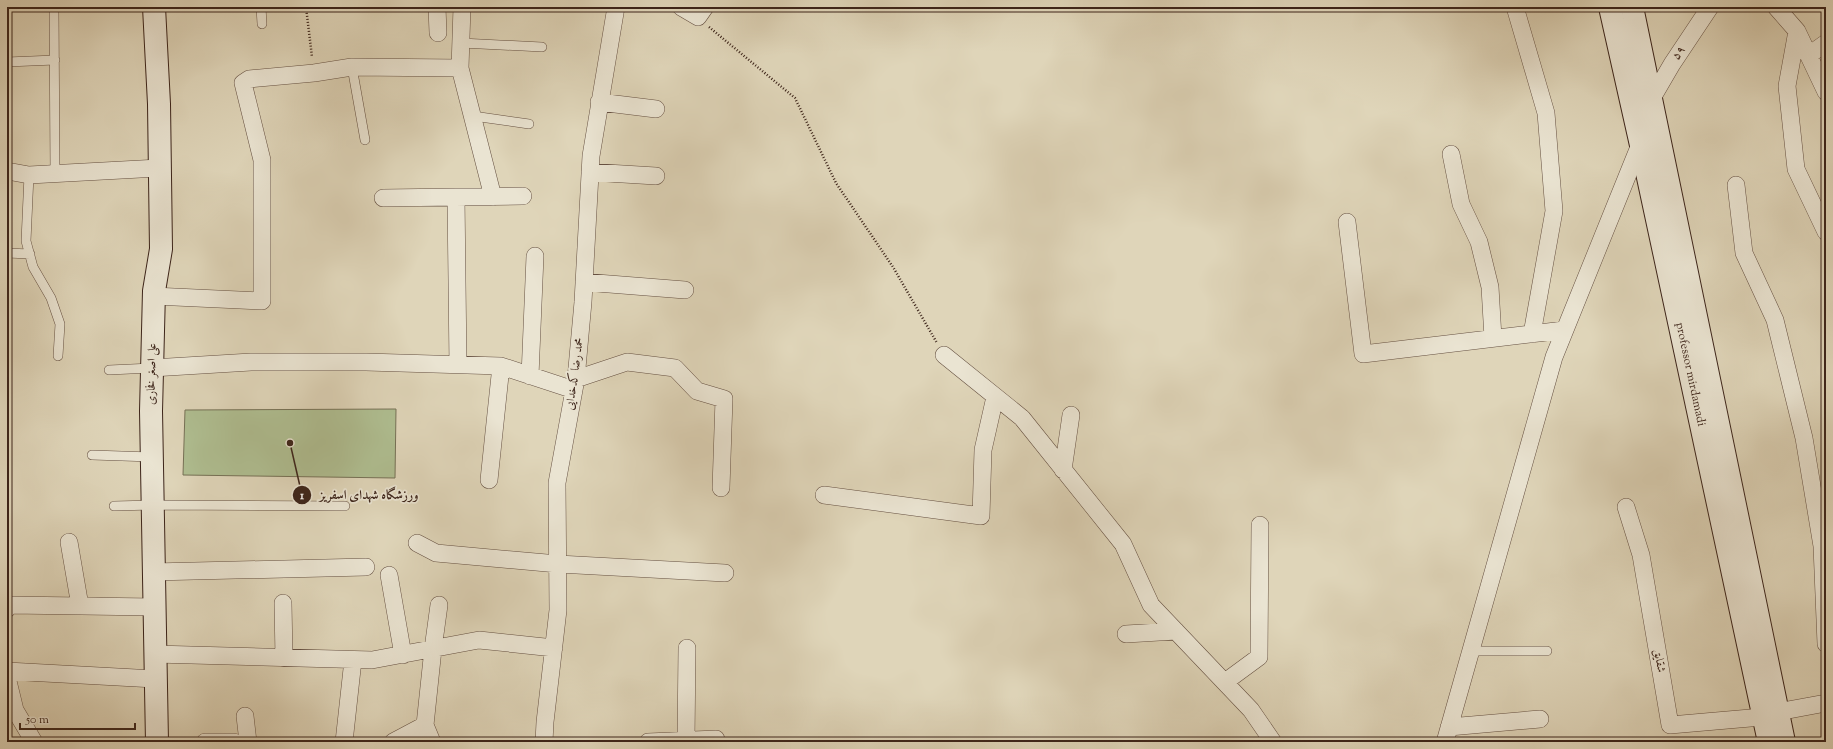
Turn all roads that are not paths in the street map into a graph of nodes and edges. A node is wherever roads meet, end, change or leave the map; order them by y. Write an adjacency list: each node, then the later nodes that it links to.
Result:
1 (54, 7): 21 (lane)
2 (154, 7): 34 (main road, علی اصغر فخاری)
3 (261, 7): 14 (lane)
4 (437, 7): 16 (street)
5 (462, 7): 17 (street)
6 (616, 7): 27 (street, محمد رضا کدخدایی)
7 (681, 7): 13 (street)
8 (1515, 7): 54 (street)
9 (1610, 7): 32 (main road, professor mirdamadi)
10 (1632, 7): 26 (main road, professor mirdamadi)
11 (1710, 7): 26 (street, ۵۹)
12 (1776, 7): 15 (street)
13 (701, 12)
14 (262, 24)
15 (1797, 30): 20 (street); 46 (street)
16 (438, 34)
17 (461, 43): 19 (lane); 24 (street)
18 (1826, 43): 20 (street)
19 (542, 46)
20 (1809, 55): 25 (street)
21 (54, 60): 22 (lane); 37 (lane)
22 (7, 62)
23 (352, 67): 24 (street); 31 (lane); 52 (street)
24 (460, 68): 29 (street)
25 (1826, 92)
26 (1651, 100): 106 (main road, professor mirdamadi)
27 (600, 102): 28 (street); 36 (street, محمد رضا کدخدایی)
28 (656, 109)
29 (472, 116): 30 (lane); 42 (street)
30 (529, 124)
31 (366, 140)
32 (1640, 142): 53 (street); 106 (main road, professor mirdamadi)
33 (1451, 154): 55 (street)
34 (159, 168): 37 (street); 52 (main road, علی اصغر فخاری)
35 (7, 171): 38 (street)
36 (590, 172): 39 (street); 50 (street, محمد رضا کدخدایی)
37 (55, 174): 38 (street)
38 (30, 175): 48 (lane)
39 (656, 176)
40 (1736, 185): 91 (street)
41 (524, 196): 42 (street)
42 (493, 197): 44 (street)
43 (383, 198): 44 (street)
44 (456, 198): 58 (street)
45 (1347, 222): 55 (street)
46 (1826, 232)
47 (7, 253): 48 (lane)
48 (30, 254): 57 (lane)
49 (535, 256): 62 (street)
50 (584, 282): 51 (street); 63 (street, محمد رضا کدخدایی)
51 (685, 290)
52 (154, 296): 60 (main road, علی اصغر فخاری)
53 (1564, 330): 54 (street); 95 (street)
54 (1532, 334): 55 (street)
55 (1493, 338)
56 (944, 355): 64 (street)
57 (58, 356)
58 (458, 365): 59 (street); 60 (street)
59 (501, 366): 62 (street); 69 (street)
60 (152, 368): 61 (lane); 67 (main road, علی اصغر فخاری)
61 (109, 370)
62 (530, 376): 63 (street)
63 (575, 385): 70 (street); 79 (street, محمد رضا کدخدایی)
64 (995, 397): 68 (street); 71 (street)
65 (1070, 415): 68 (street)
66 (92, 455): 67 (lane)
67 (152, 457): 72 (main road, علی اصغر فخاری)
68 (1063, 470): 89 (street)
69 (489, 480)
70 (721, 488)
71 (824, 495)
72 (153, 505): 73 (lane); 74 (lane); 81 (main road, علی اصغر فخاری)
73 (114, 506)
74 (345, 506)
75 (1626, 507): 106 (street, شقایق)
76 (1260, 525): 104 (street)
77 (69, 542): 87 (street)
78 (417, 543): 79 (street)
79 (558, 564): 82 (street); 92 (street, محمد رضا کدخدایی)
80 (366, 567): 81 (street)
81 (153, 572): 88 (main road, علی اصغر فخاری)
82 (725, 573)
83 (389, 575): 98 (street)
84 (8, 602): 87 (street)
85 (284, 603): 99 (street)
86 (439, 605): 94 (street)
87 (80, 606): 88 (street)
88 (154, 606): 97 (main road, علی اصغر فخاری)
89 (1176, 631): 90 (street); 104 (street)
90 (1126, 634)
91 (1826, 644)
92 (554, 648): 94 (street); 122 (street, محمد رضا کدخدایی)
93 (687, 648): 113 (street)
94 (433, 649): 98 (street); 109 (street)
95 (1470, 651): 96 (lane); 111 (street)
96 (1547, 651)
97 (154, 654): 99 (street); 103 (main road, علی اصغر فخاری)
98 (403, 655): 100 (street)
99 (284, 658): 100 (street)
100 (353, 660): 119 (street)
101 (7, 670): 103 (street)
102 (7, 677): 114 (street)
103 (155, 679): 115 (main road, علی اصغر فخاری)
104 (1225, 682): 110 (street)
105 (1826, 704): 106 (street)
106 (1770, 715): 126 (main road, professor mirdamadi); 127 (main road, professor mirdamadi)
107 (245, 716): 118 (street)
108 (1540, 719): 111 (street)
109 (426, 725): 120 (street); 121 (street)
110 (1261, 734): 125 (street)
111 (1447, 735)
112 (716, 739): 113 (street)
113 (686, 740): 124 (street)
114 (34, 742)
115 (157, 742)
116 (205, 742): 117 (street)
117 (234, 742)
118 (248, 742)
119 (344, 742)
120 (393, 742)
121 (432, 742)
122 (544, 742)
123 (648, 742): 124 (street)
124 (659, 742)
125 (1273, 742)
126 (1769, 742)
127 (1784, 742)

